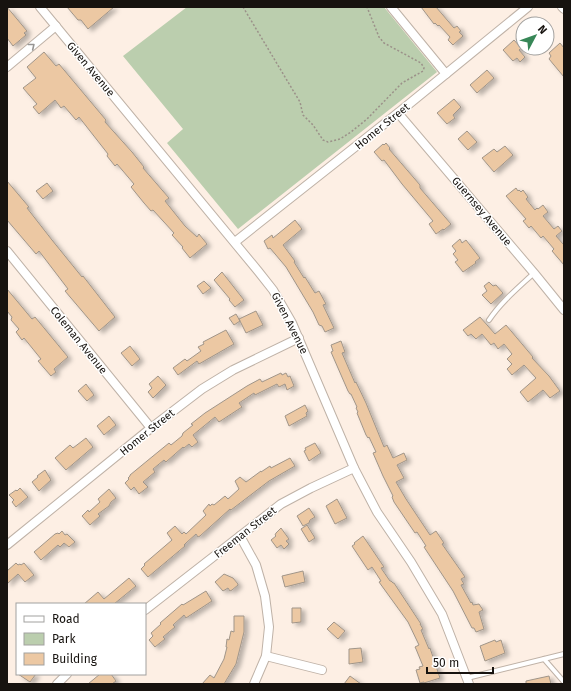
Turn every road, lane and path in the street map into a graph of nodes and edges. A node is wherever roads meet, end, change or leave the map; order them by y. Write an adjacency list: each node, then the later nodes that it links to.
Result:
1 (40, 7): 8 (street, Given Avenue)
2 (243, 7): 3 (path)
3 (367, 7)
4 (391, 7): 10 (street)
5 (528, 7): 10 (street, Homer Street)
6 (562, 7): 7 (street)
7 (564, 9)
8 (56, 26): 9 (street, one-way to 8); 12 (street, Given Avenue)
9 (7, 67)
10 (446, 74): 11 (street, Homer Street)
11 (398, 113): 12 (street, Homer Street); 14 (street, Guernsey Avenue)
12 (235, 242): 17 (street, Given Avenue)
13 (7, 251): 18 (street, Coleman Avenue)
14 (534, 273): 15 (street, Guernsey Avenue); 16 (lane)
15 (564, 310)
16 (489, 320)
17 (300, 338): 18 (street, Homer Street); 19 (street, Given Avenue)
18 (151, 428): 21 (street, Homer Street)
19 (354, 468): 20 (street, Freeman Street); 28 (street, Given Avenue)
20 (240, 536): 22 (street, Freeman Street); 24 (street)
21 (8, 542)
22 (146, 609)
23 (564, 654): 25 (lane)
24 (266, 656): 26 (street); 31 (street)
25 (544, 659): 28 (lane); 29 (lane)
26 (322, 670)
27 (66, 675): 30 (street)
28 (468, 681)
29 (564, 682)
30 (57, 684)
31 (254, 684)

